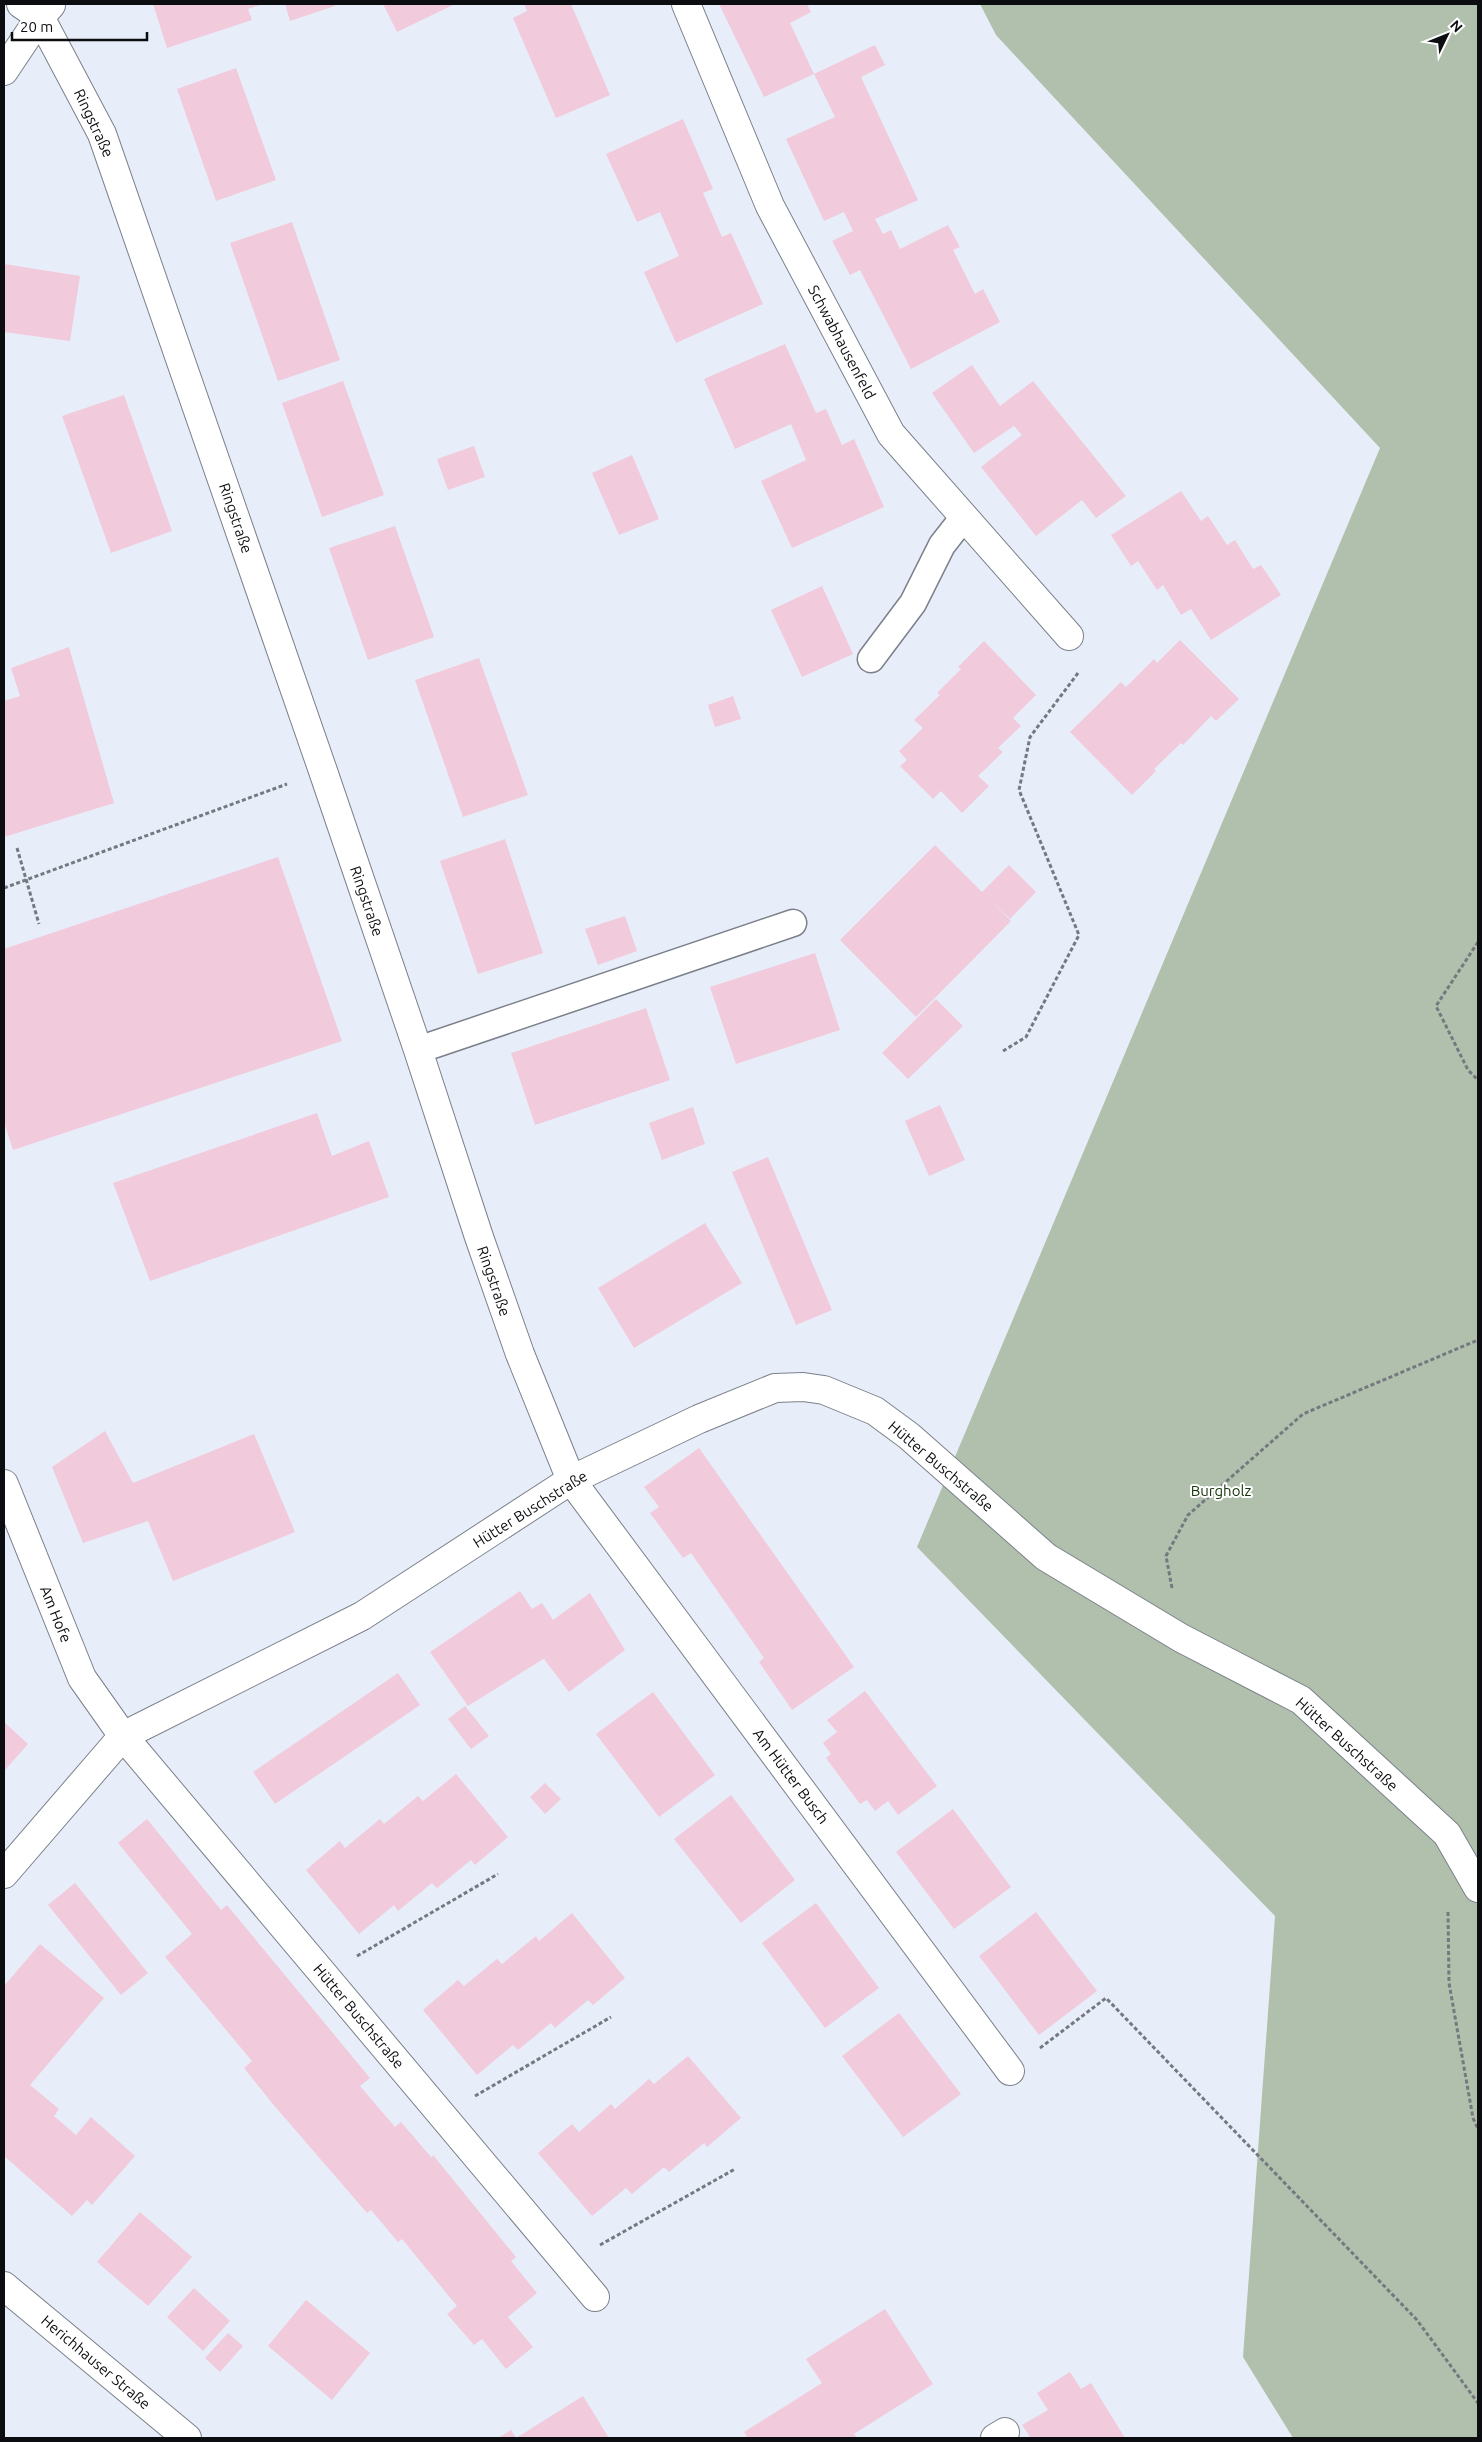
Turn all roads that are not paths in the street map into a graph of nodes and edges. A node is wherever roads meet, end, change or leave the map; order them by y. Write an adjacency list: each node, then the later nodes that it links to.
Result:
1 (686, 4): 4 (street, Schwabhausenfeld)
2 (38, 8): 3 (street); 8 (street, Ringstraße)
3 (4, 71)
4 (964, 517): 5 (street, Schwabhausenfeld); 6 (lane)
5 (1069, 636)
6 (871, 659)
7 (793, 923): 8 (lane)
8 (418, 1050): 9 (street, Ringstraße)
9 (571, 1480): 11 (street, Hütter Buschstraße); 13 (street, Hütter Buschstraße); 14 (street, Am Hütter Busch)
10 (4, 1484): 11 (street, Am Hofe)
11 (123, 1736): 12 (street, Hütter Buschstraße); 16 (street, Hütter Buschstraße)
12 (4, 1874)
13 (1478, 1888)
14 (1010, 2071)
15 (4, 2286): 17 (street, Herichhauser Straße)
16 (595, 2297)
17 (188, 2438)

